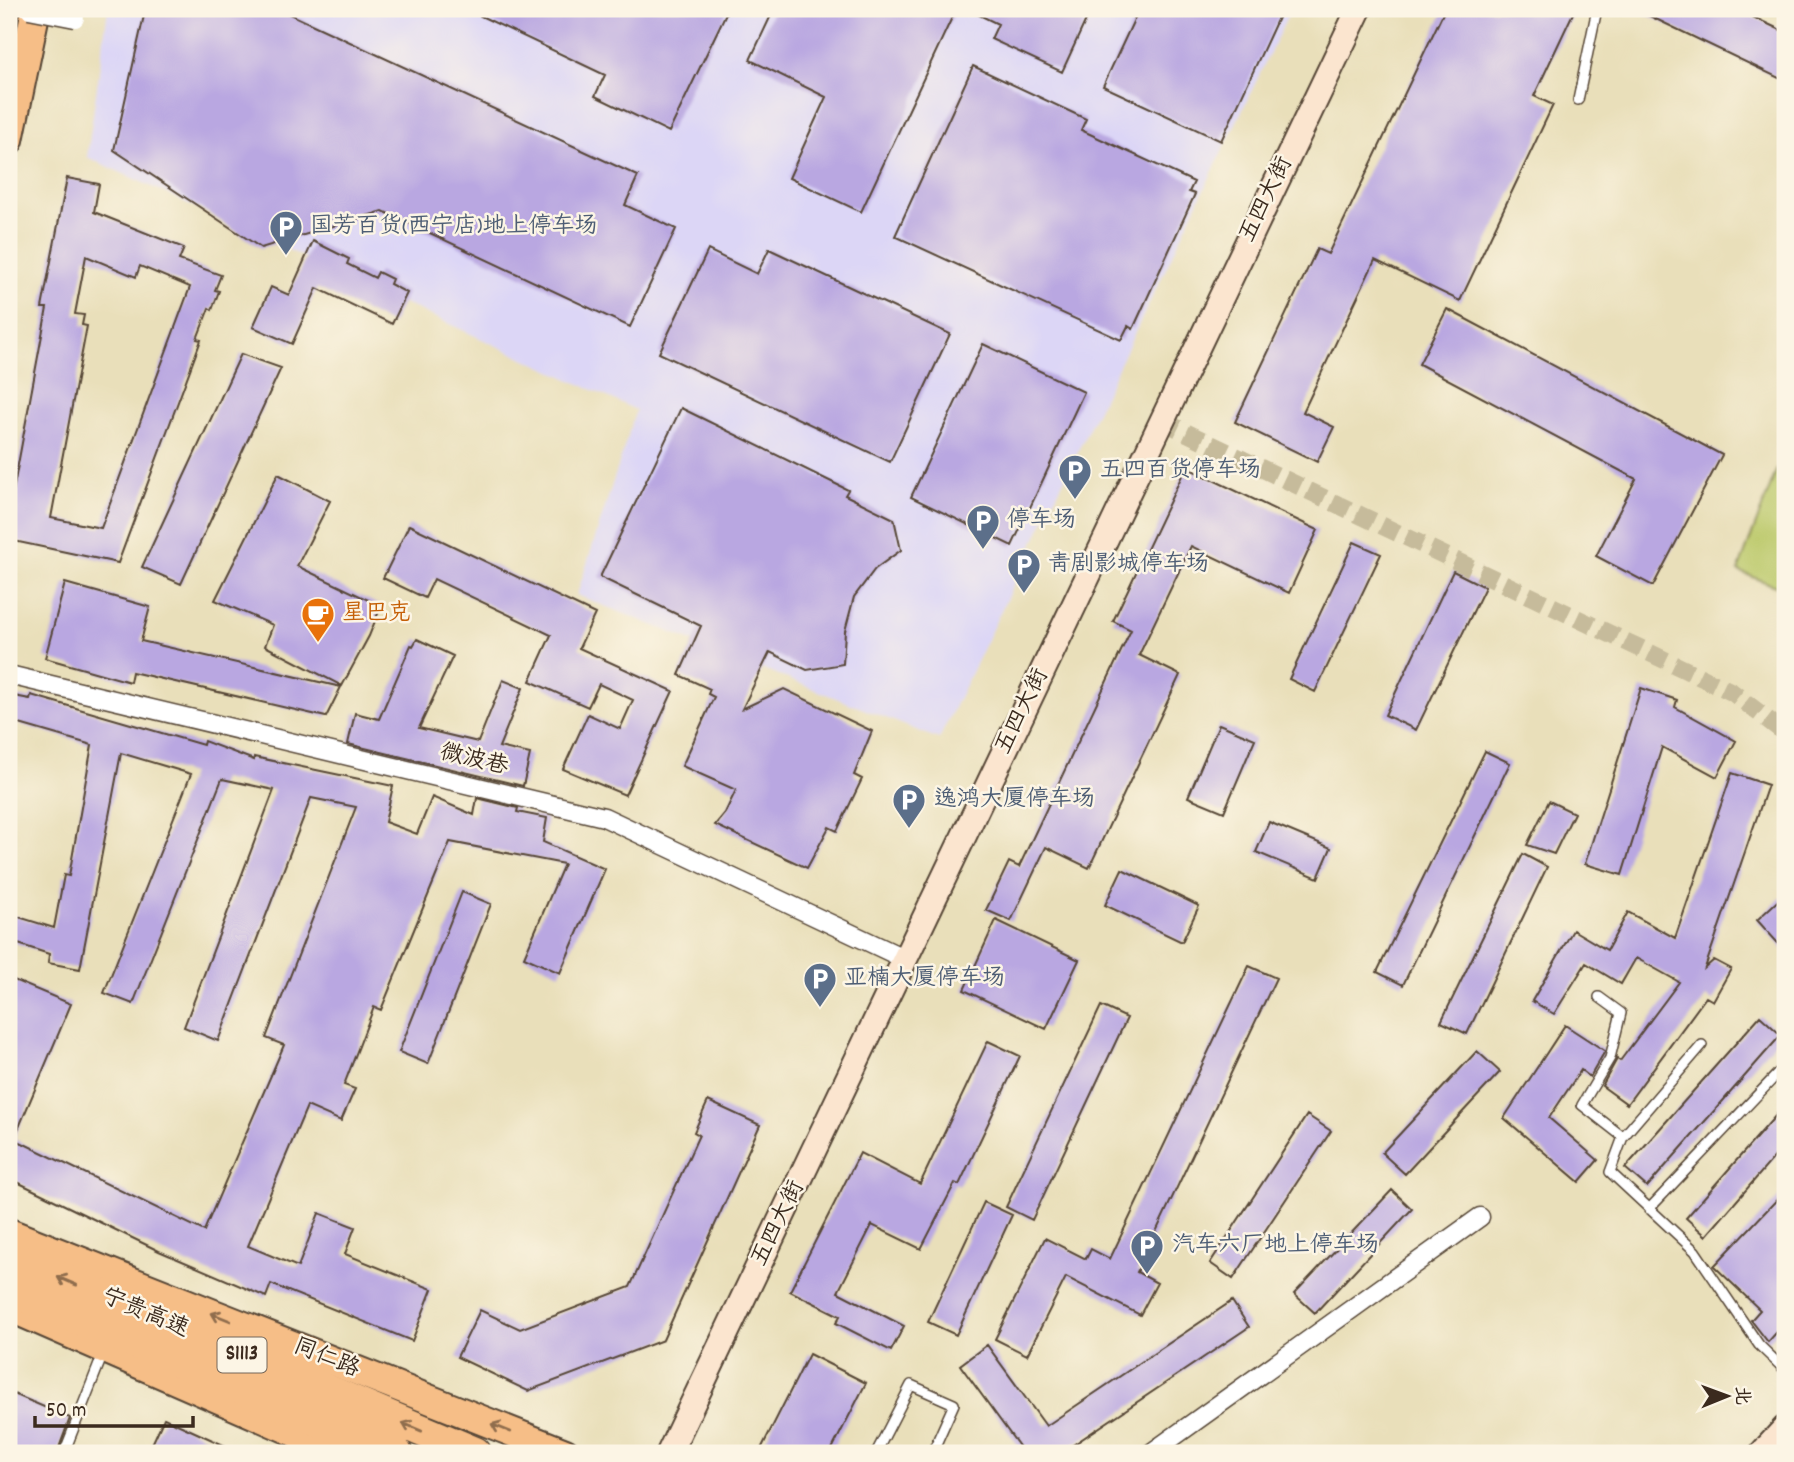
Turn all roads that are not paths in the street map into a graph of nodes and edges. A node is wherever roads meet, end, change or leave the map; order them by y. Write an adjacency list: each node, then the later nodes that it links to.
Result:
1 (29, 9): 5 (street, bridge)
2 (36, 9): 7 (main road)
3 (1359, 9): 9 (main road, 五四大街)
4 (1597, 9): 6 (lane)
5 (75, 18)
6 (1578, 100)
7 (9, 140)
8 (9, 675): 9 (street, 微波巷)
9 (905, 959): 28 (main road, 五四大街)
10 (1599, 997): 13 (lane)
11 (1702, 1045): 13 (lane)
12 (1785, 1066): 14 (lane)
13 (1623, 1137): 14 (lane)
14 (1649, 1209): 21 (lane)
15 (1480, 1217): 31 (street)
16 (9, 1233): 27 (main road, 同仁路, one-way to 16)
17 (9, 1256): 26 (highway, 宁贵高速 / S1113, one-way to 17)
18 (9, 1289): 25 (highway, 宁贵高速 / S1113)
19 (9, 1307): 20 (main road)
20 (105, 1349): 23 (lane); 24 (main road)
21 (1785, 1370)
22 (1785, 1428): 32 (main road)
23 (64, 1453)
24 (343, 1453)
25 (396, 1453)
26 (475, 1453)
27 (565, 1453)
28 (669, 1453)
29 (876, 1453): 30 (lane)
30 (932, 1453)
31 (1151, 1453)
32 (1762, 1453)

